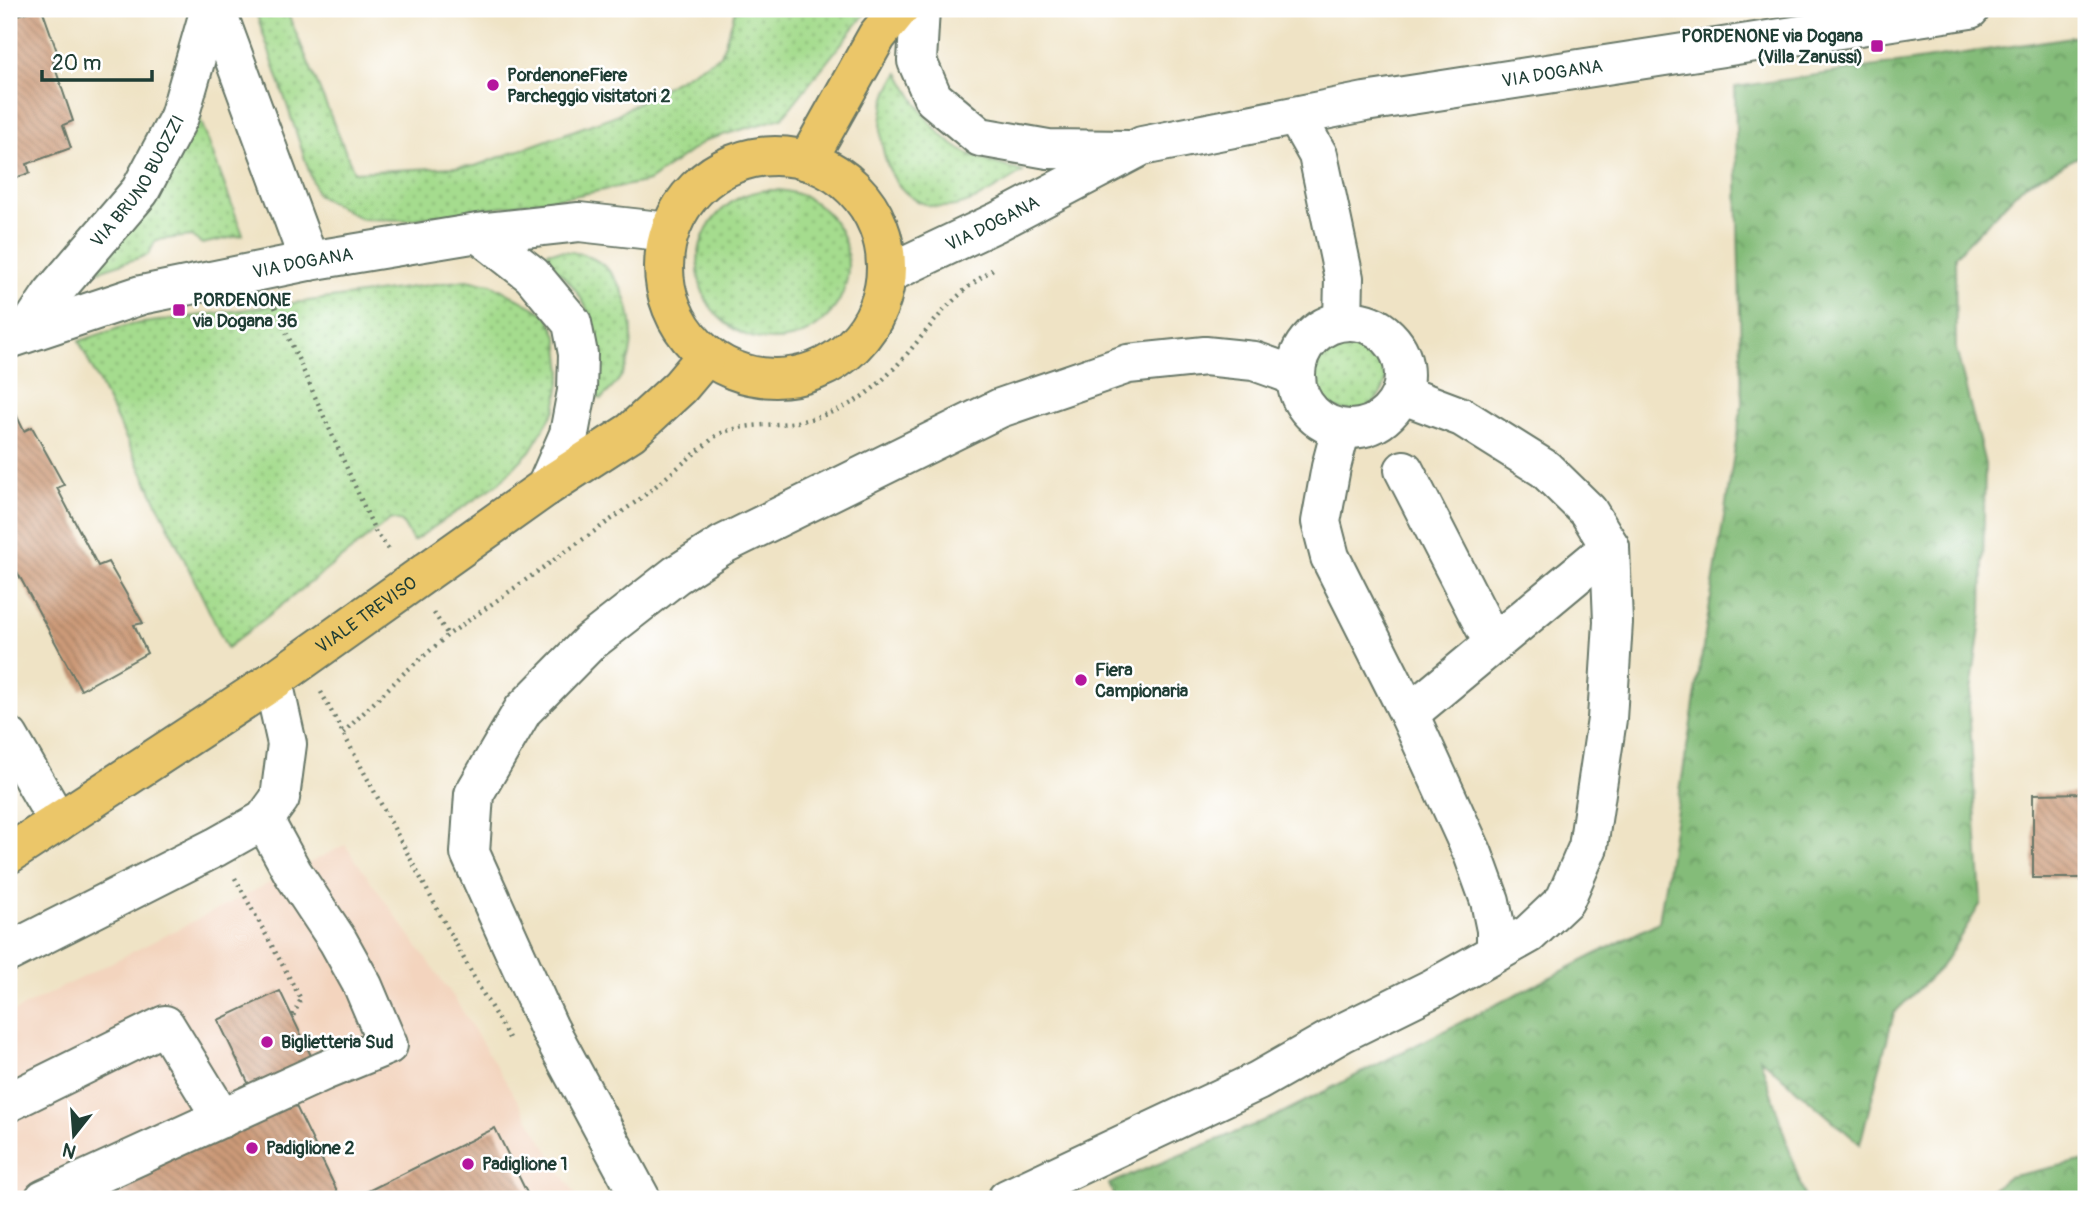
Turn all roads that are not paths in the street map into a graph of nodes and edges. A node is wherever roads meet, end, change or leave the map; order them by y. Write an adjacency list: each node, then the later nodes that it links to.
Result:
1 (210, 9): 14 (street, VIA BRUNO BUOZZI)
2 (216, 9): 11 (street)
3 (900, 9): 8 (main road)
4 (920, 9): 7 (street, VIA DOGANA)
5 (1970, 9): 6 (street, VIA DOGANA)
6 (1296, 116): 7 (street, VIA DOGANA); 13 (street)
7 (1135, 150): 12 (street, VIA DOGANA)
8 (807, 161): 9 (main road); 12 (main road)
9 (669, 232): 10 (street, VIA DOGANA); 15 (main road)
10 (478, 233): 11 (street, VIA DOGANA); 20 (street)
11 (309, 261): 14 (street, VIA DOGANA)
12 (887, 274): 15 (main road)
13 (1343, 321): 16 (street); 17 (street)
14 (18, 335)
15 (707, 355): 20 (main road, VIALE TREVISO)
16 (1296, 376): 18 (street); 34 (street)
17 (1401, 394): 18 (street); 21 (street)
18 (1341, 429): 24 (street)
19 (1404, 470): 22 (street)
20 (546, 487): 23 (main road, VIALE TREVISO)
21 (1610, 547): 22 (street); 29 (street)
22 (1493, 643): 24 (street)
23 (273, 681): 26 (street); 27 (main road, VIALE TREVISO)
24 (1409, 714): 29 (street)
25 (9, 737): 27 (street)
26 (264, 820): 30 (street); 32 (street)
27 (58, 822): 28 (main road, VIALE TREVISO)
28 (9, 854)
29 (1496, 951): 35 (street)
30 (9, 953)
31 (9, 1102): 32 (street)
32 (222, 1118): 33 (street)
33 (44, 1199)
34 (641, 1199)
35 (1007, 1199)

